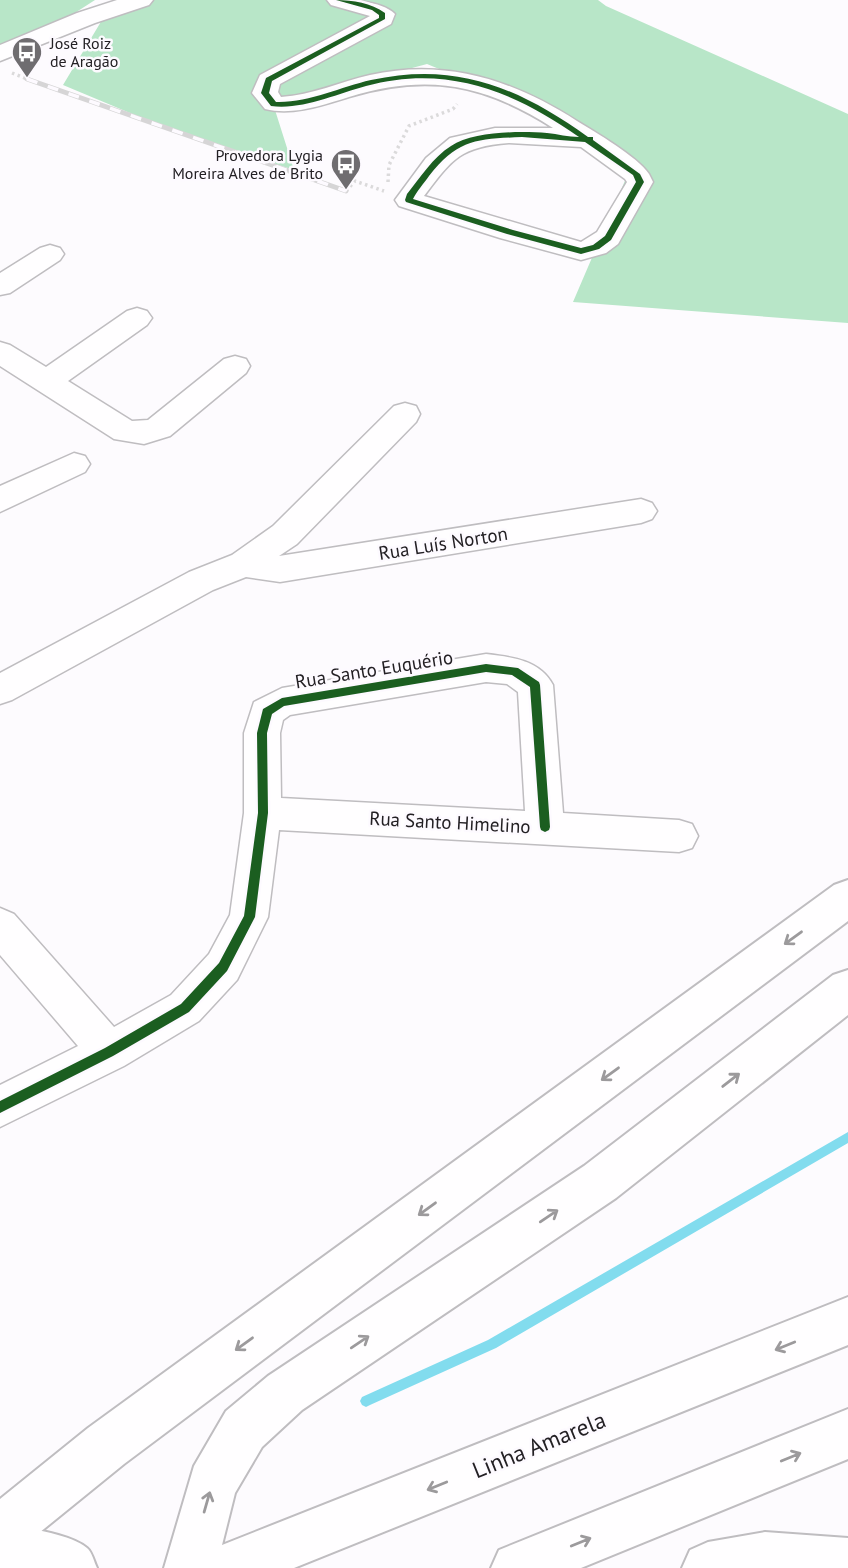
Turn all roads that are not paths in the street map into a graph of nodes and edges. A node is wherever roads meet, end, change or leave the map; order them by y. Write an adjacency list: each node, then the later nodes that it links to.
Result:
1 (141, 0): 3 (street)
2 (340, 0): 6 (street)
3 (86, 18): 4 (street); 5 (street)
4 (0, 54)
5 (0, 64)
6 (590, 139): 6 (street)
7 (50, 254): 8 (street)
8 (0, 286)
9 (136, 318): 12 (street)
10 (0, 352): 12 (street)
11 (235, 366): 12 (street)
12 (45, 382)
13 (405, 414): 17 (street, Rua Luís Norton)
14 (74, 464): 15 (street)
15 (0, 500)
16 (641, 511): 17 (street, Rua Luís Norton)
17 (244, 564): 18 (street, Rua Luís Norton)
18 (0, 690)
19 (263, 813): 20 (street, Rua Santo Himelino); 20 (street, Rua Santo Euquério); 25 (street, Rua Santo Euquério)
20 (545, 827): 21 (street, Rua Santo Himelino)
21 (679, 836)
22 (848, 898): 29 (main road, one-way to 29)
23 (0, 926): 25 (street)
24 (848, 989): 33 (main road, one-way to 24)
25 (108, 1052): 26 (street, Rua Santo Euquério)
26 (0, 1107)
27 (848, 1321): 34 (main road, Linha Amarela, one-way to 34)
28 (848, 1434): 35 (main road, one-way to 28)
29 (0, 1532)
30 (0, 1548): 32 (main road)
31 (848, 1564): 36 (main road)
32 (71, 1568)
33 (190, 1568)
34 (230, 1568)
35 (517, 1568)
36 (708, 1568)

